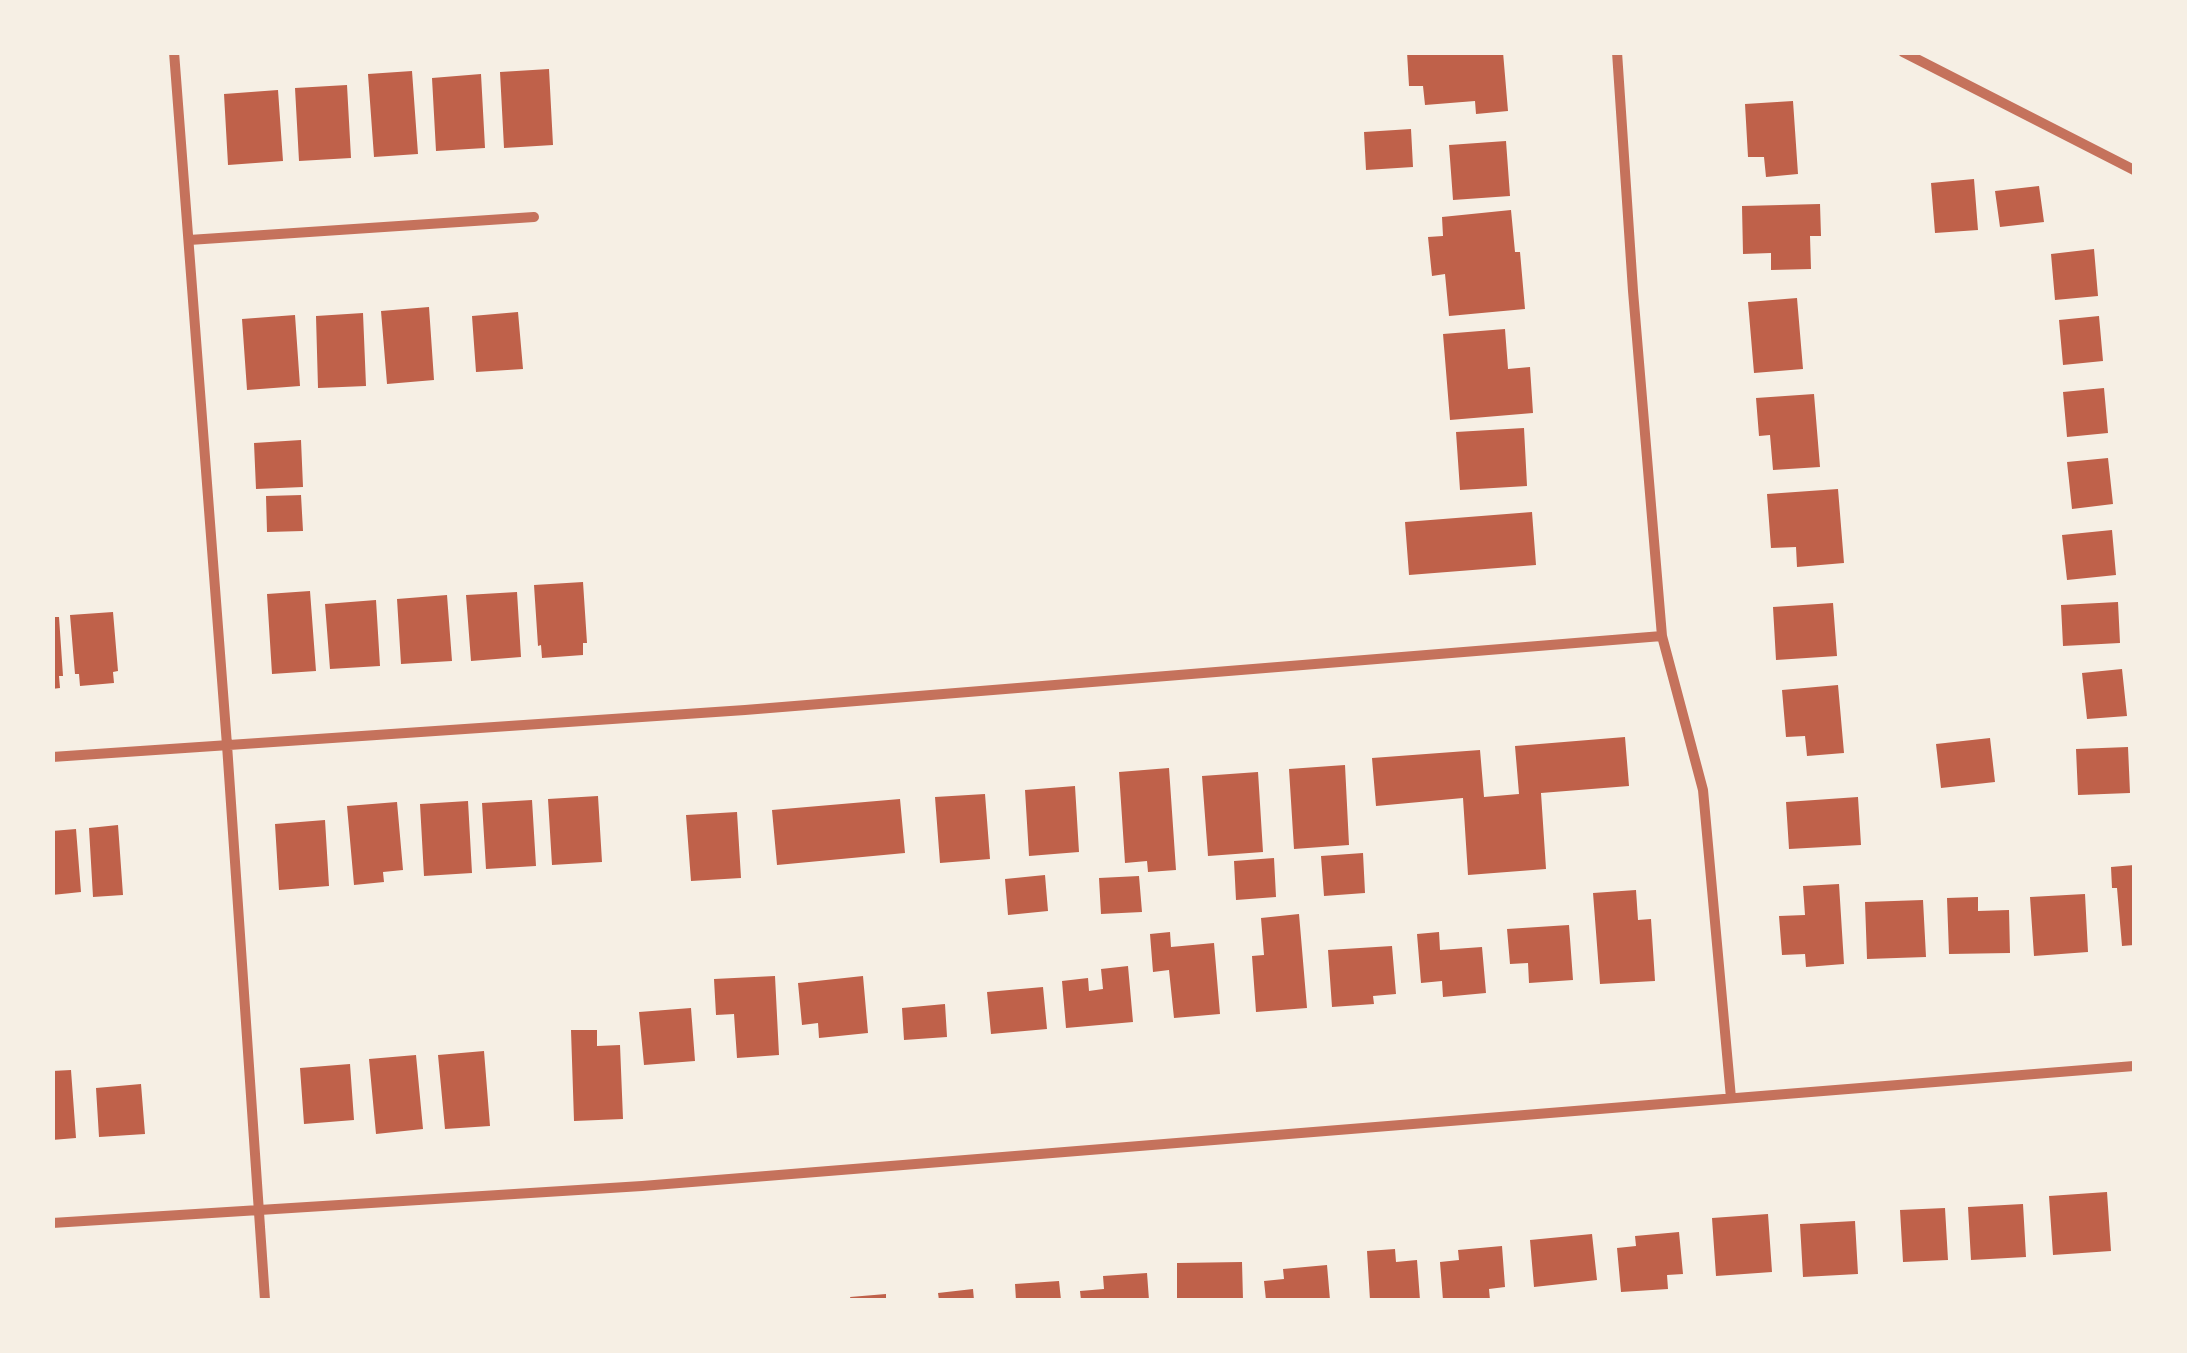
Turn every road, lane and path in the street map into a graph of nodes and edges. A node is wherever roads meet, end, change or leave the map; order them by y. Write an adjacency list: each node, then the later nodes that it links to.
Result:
1 (174, 52): 6 (street)
2 (1616, 52): 7 (street)
3 (1903, 52): 4 (street)
4 (2134, 170)
5 (534, 216): 6 (street)
6 (189, 240): 8 (street)
7 (1662, 636): 8 (street); 11 (street)
8 (227, 745): 9 (street); 12 (street)
9 (52, 757)
10 (2134, 1066): 11 (street)
11 (1731, 1098): 12 (street)
12 (260, 1208): 13 (street); 14 (street)
13 (52, 1223)
14 (265, 1300)

